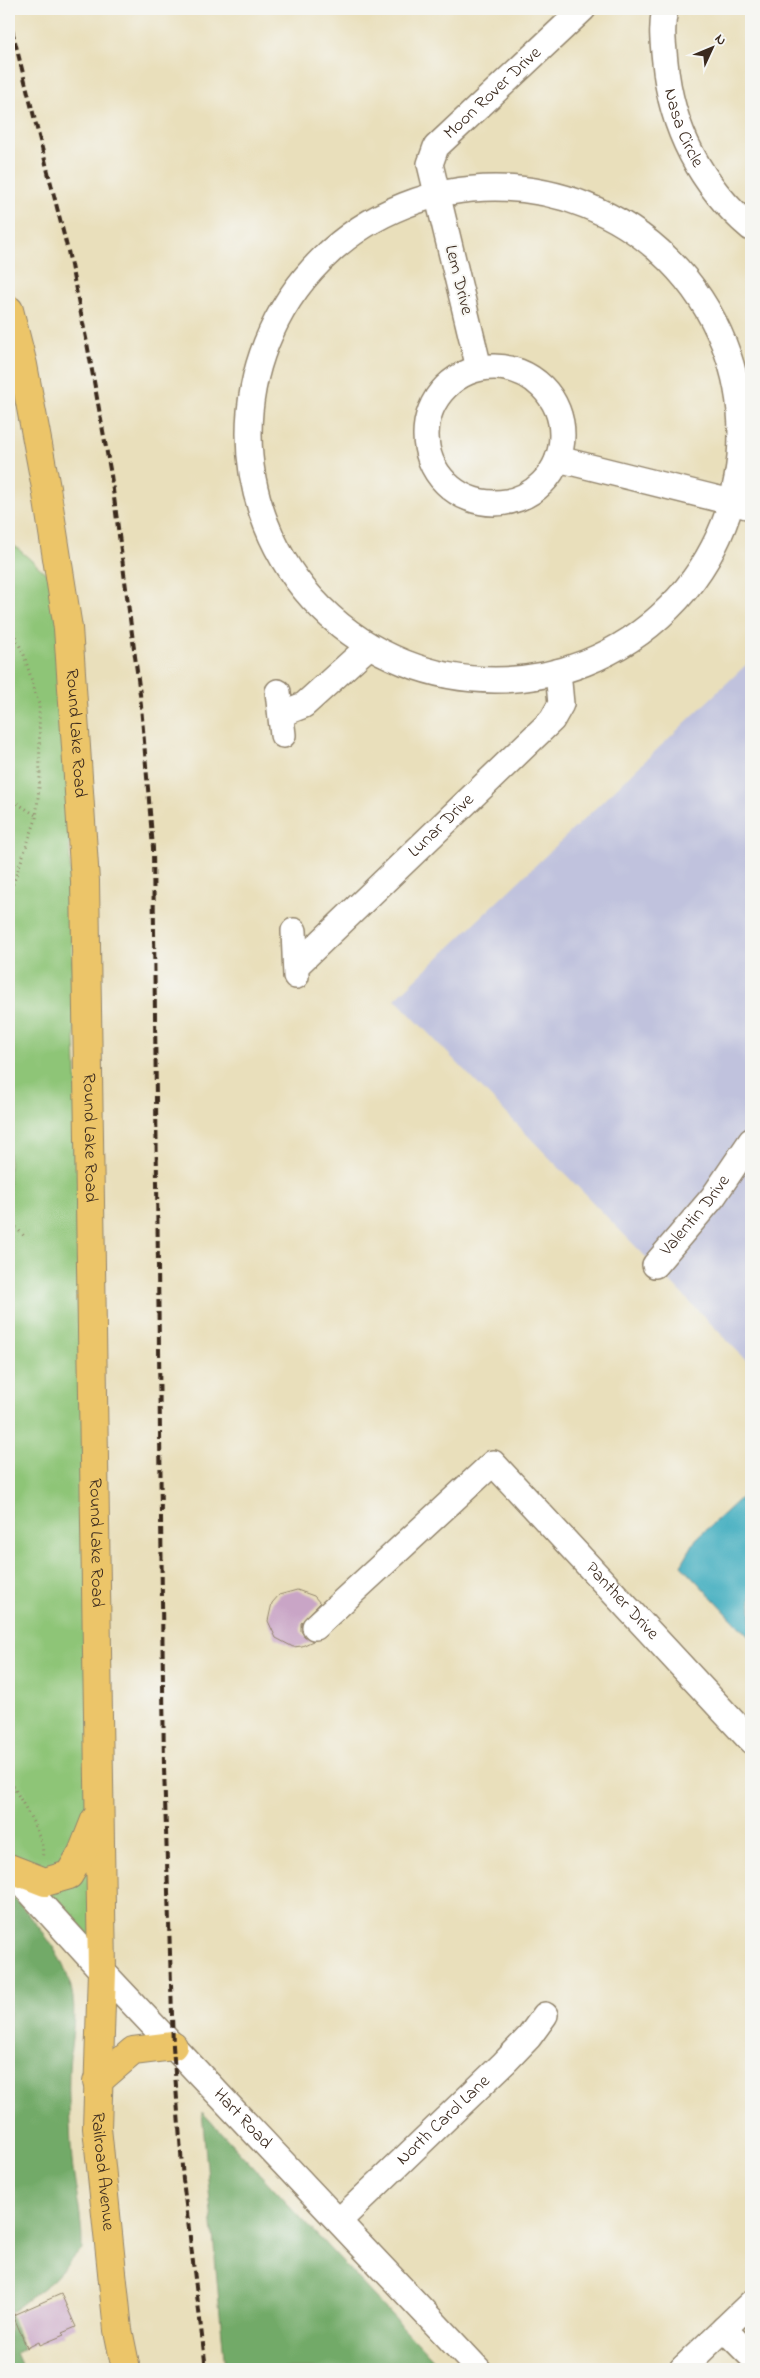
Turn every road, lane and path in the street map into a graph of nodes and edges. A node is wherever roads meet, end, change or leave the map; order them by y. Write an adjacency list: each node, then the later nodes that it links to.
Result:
1 (583, 9): 3 (street, Moon Rover Drive)
2 (664, 9): 4 (street, Nasa Circle)
3 (436, 191): 6 (street, Lem Drive); 8 (street); 10 (street)
4 (751, 228)
5 (9, 310): 24 (main road, Round Lake Road)
6 (479, 368): 7 (street); 7 (street)
7 (558, 458): 8 (street)
8 (741, 505): 11 (street)
9 (9, 623): 14 (path)
10 (368, 648): 11 (street); 12 (street)
11 (558, 672): 16 (street, Lunar Drive)
12 (281, 714)
13 (9, 798): 14 (path)
14 (36, 816): 15 (path)
15 (9, 895)
16 (294, 931)
17 (751, 1141): 20 (street, Valentin Drive)
18 (9, 1220): 19 (path)
19 (25, 1237)
20 (655, 1265)
21 (315, 1627): 22 (street, Panther Drive)
22 (751, 1741)
23 (9, 1777): 25 (path)
24 (99, 1809): 26 (main road); 27 (main road, Round Lake Road)
25 (39, 1866)
26 (9, 1869): 27 (street, Hart Road)
27 (102, 1972): 29 (street, Hart Road); 30 (main road, Railroad Avenue)
28 (545, 2015): 31 (street, North Carol Lane)
29 (173, 2046): 30 (main road); 31 (street, Hart Road)
30 (97, 2082): 35 (main road, Railroad Avenue)
31 (339, 2221): 36 (street, Hart Road)
32 (751, 2303): 33 (street)
33 (724, 2329): 34 (street); 37 (street)
34 (751, 2356)
35 (126, 2369)
36 (478, 2369)
37 (682, 2369)

